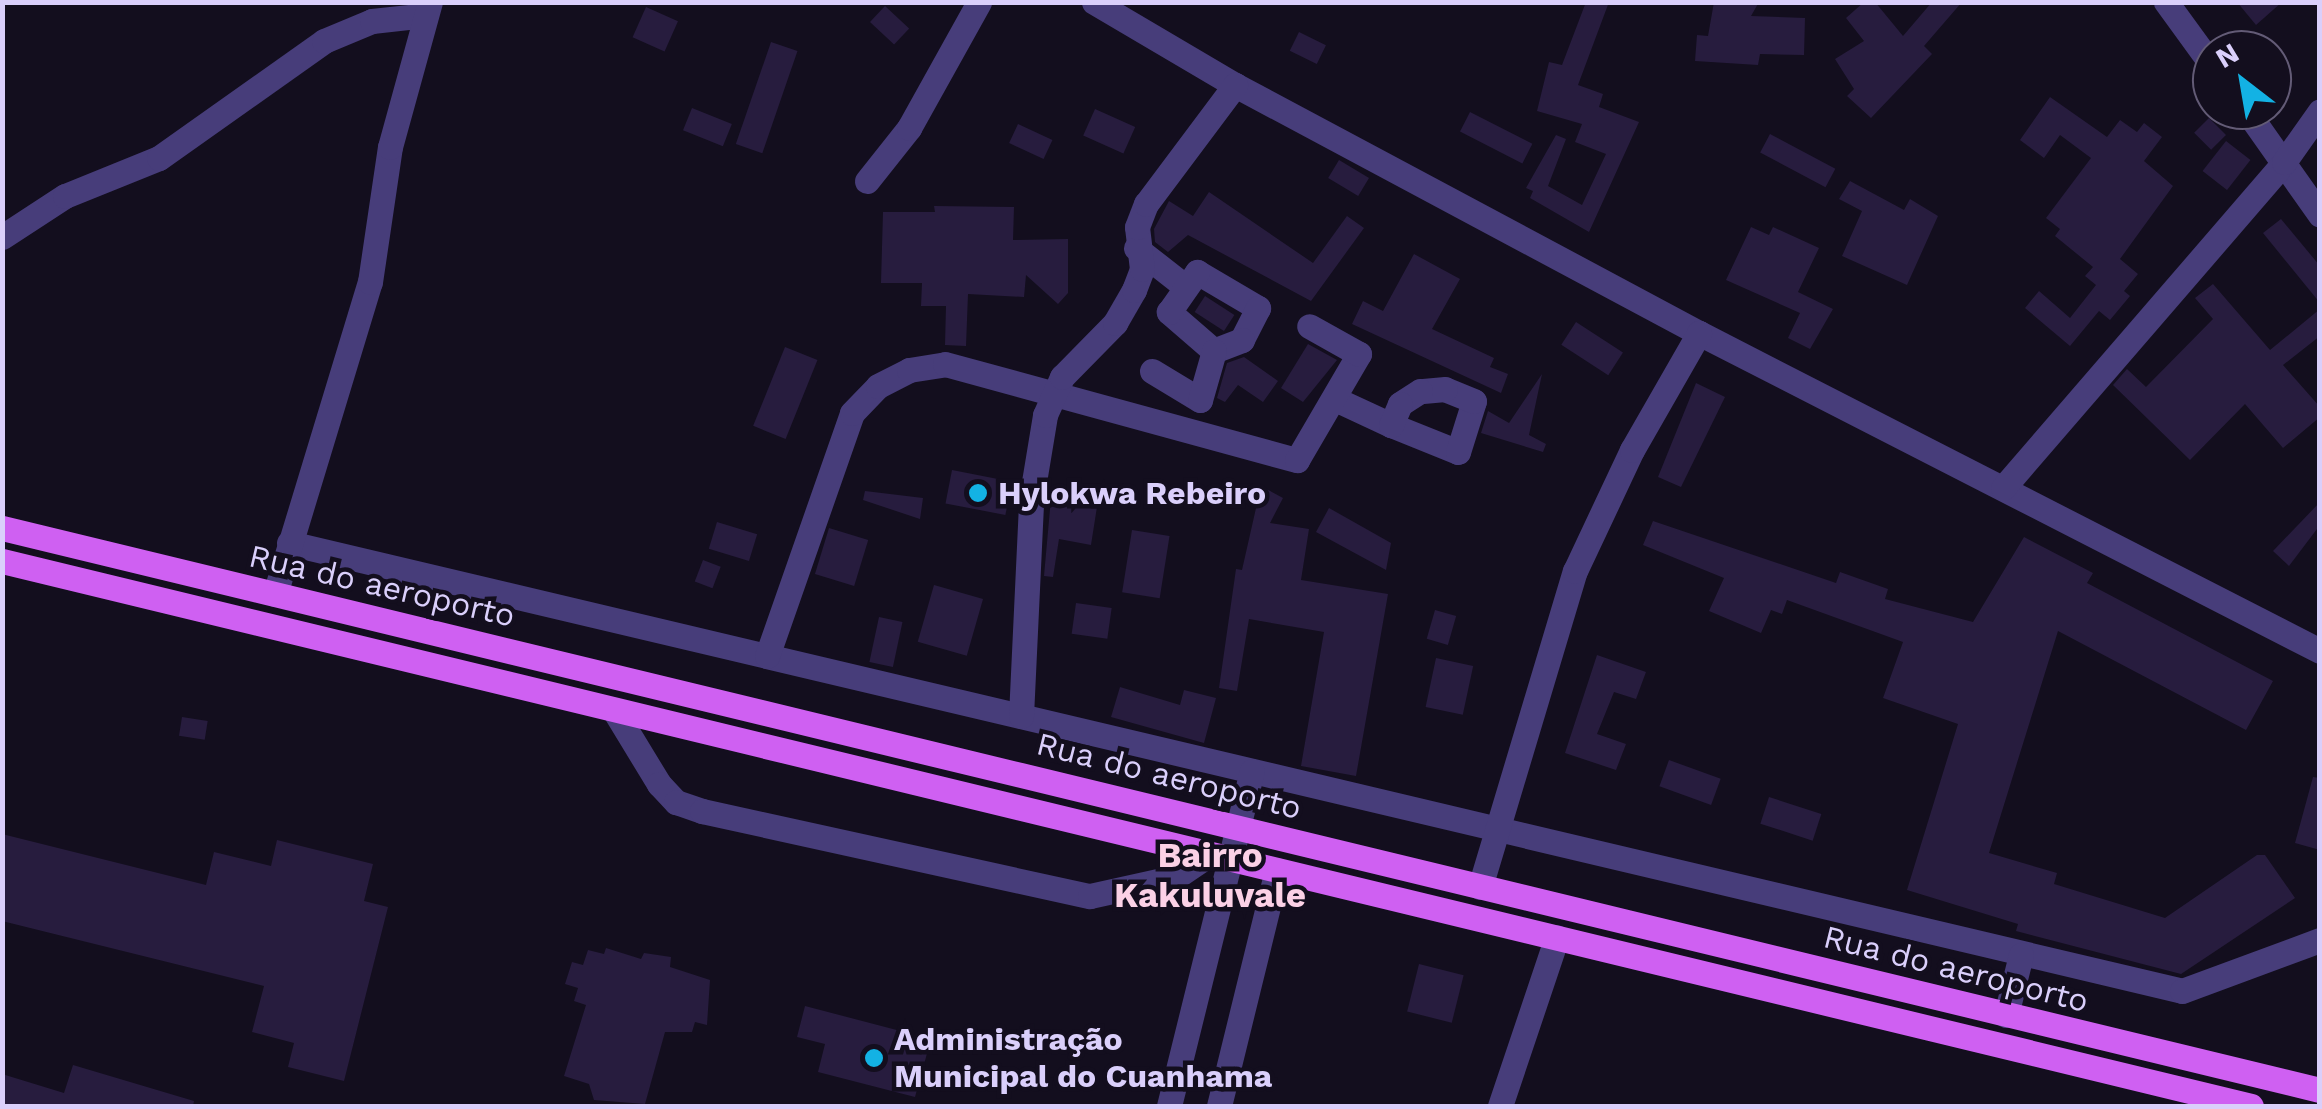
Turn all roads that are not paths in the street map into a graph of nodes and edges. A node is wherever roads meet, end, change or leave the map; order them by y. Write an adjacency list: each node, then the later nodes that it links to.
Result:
1 (979, 2): 10 (street)
2 (1094, 2): 6 (street)
3 (2166, 2): 5 (street)
4 (428, 9): 12 (street); 24 (street)
5 (2192, 37)
6 (1235, 86): 13 (street); 16 (street)
7 (2320, 110): 9 (street)
8 (2261, 130): 9 (street)
9 (2284, 162): 11 (street); 22 (street)
10 (867, 181)
11 (2320, 215)
12 (2, 237)
13 (1136, 248): 14 (street); 19 (street)
14 (1186, 287): 17 (street); 17 (street)
15 (1309, 326): 20 (street)
16 (1699, 333): 22 (street); 33 (street)
17 (1214, 351): 18 (street)
18 (1152, 371)
19 (1054, 390): 20 (street); 28 (street); 30 (street)
20 (1335, 399): 21 (street)
21 (1391, 424)
22 (2003, 488): 27 (street)
23 (2, 528): 26 (main road, Rua do aeroporto)
24 (289, 543): 26 (street); 28 (street)
25 (2, 561): 29 (main road, Rua do aeroporto)
26 (275, 594): 32 (main road, Rua do aeroporto)
27 (2320, 650)
28 (767, 656): 30 (street)
29 (614, 710): 34 (main road, Rua do aeroporto); 34 (street)
30 (1020, 716): 31 (street)
31 (1252, 771): 32 (street); 33 (street)
32 (1238, 827): 34 (street); 36 (main road, Rua do aeroporto)
33 (1498, 829): 36 (street); 39 (street)
34 (1220, 857): 35 (main road, Rua do aeroporto); 42 (street)
35 (1277, 870): 37 (main road, Rua do aeroporto); 43 (street)
36 (1480, 887): 40 (main road, Rua do aeroporto)
37 (1556, 937): 44 (street); 45 (main road, Rua do aeroporto)
38 (2320, 940): 39 (street)
39 (2021, 956): 40 (street)
40 (2006, 1015): 41 (main road, Rua do aeroporto)
41 (2320, 1090)
42 (1169, 1106)
43 (1220, 1106)
44 (1500, 1106)
45 (2251, 1106)

